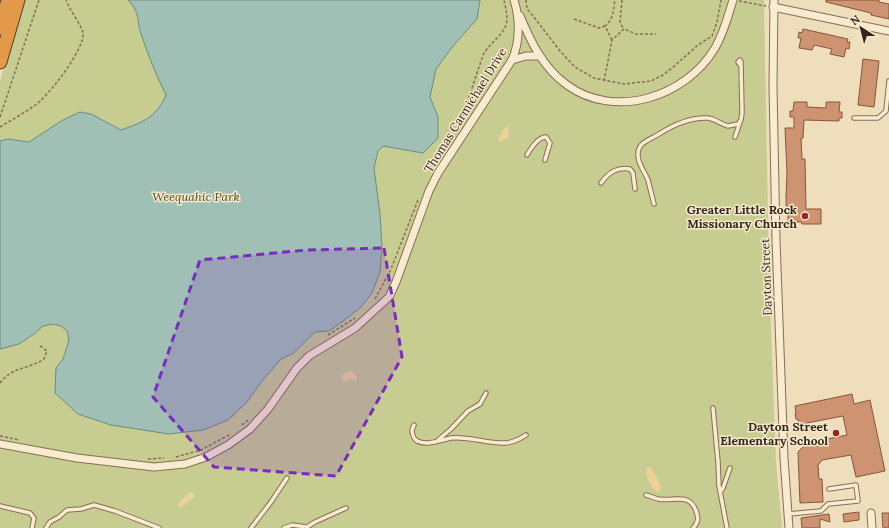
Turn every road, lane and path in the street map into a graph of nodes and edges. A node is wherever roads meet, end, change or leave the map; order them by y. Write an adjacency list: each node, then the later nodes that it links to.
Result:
1 (8, 0): 16 (highway)
2 (18, 0): 23 (highway)
3 (39, 0): 27 (path)
4 (66, 0): 31 (path)
5 (504, 0): 30 (path)
6 (514, 0): 13 (street, Thomas Carmichael Drive)
7 (526, 0): 25 (path)
8 (615, 0): 15 (path)
9 (622, 0): 17 (path)
10 (722, 0): 25 (path)
11 (734, 0): 12 (path); 21 (street)
12 (771, 4): 18 (street); 64 (street, Dayton Street)
13 (517, 8): 21 (street); 22 (street, Thomas Carmichael Drive)
14 (574, 18): 15 (path)
15 (605, 26): 20 (path)
16 (0, 28)
17 (624, 29): 19 (path); 20 (path)
18 (889, 31)
19 (656, 34)
20 (612, 40): 25 (path)
21 (538, 56): 22 (street)
22 (512, 60): 52 (street, Thomas Carmichael Drive)
23 (0, 62)
24 (742, 66): 29 (lane)
25 (604, 81)
26 (889, 81): 28 (lane)
27 (0, 117)
28 (854, 118)
29 (741, 120): 32 (lane); 38 (lane)
30 (462, 123)
31 (0, 127)
32 (735, 137)
33 (527, 155): 34 (lane)
34 (545, 160)
35 (601, 183): 36 (lane)
36 (635, 188)
37 (420, 195): 39 (path)
38 (654, 204)
39 (373, 302)
40 (356, 317): 41 (path)
41 (324, 338)
42 (39, 345): 43 (path)
43 (0, 384)
44 (486, 393): 51 (lane)
45 (713, 408): 59 (lane)
46 (248, 420): 48 (path)
47 (414, 425): 51 (lane)
48 (240, 427)
49 (231, 433): 54 (path)
50 (526, 435): 51 (lane)
51 (436, 441)
52 (0, 444)
53 (167, 458): 55 (path)
54 (173, 458)
55 (148, 459)
56 (730, 468): 59 (lane)
57 (287, 478): 68 (lane)
58 (828, 489): 64 (lane)
59 (721, 491): 71 (lane)
60 (646, 495): 70 (lane)
61 (0, 506): 65 (lane)
62 (346, 508): 69 (lane)
63 (871, 513): 73 (street)
64 (788, 514): 72 (street, Dayton Street)
65 (32, 528)
66 (46, 528): 67 (lane)
67 (159, 528)
68 (251, 528)
69 (284, 528)
70 (693, 528)
71 (727, 528)
72 (789, 528)
73 (872, 528)

